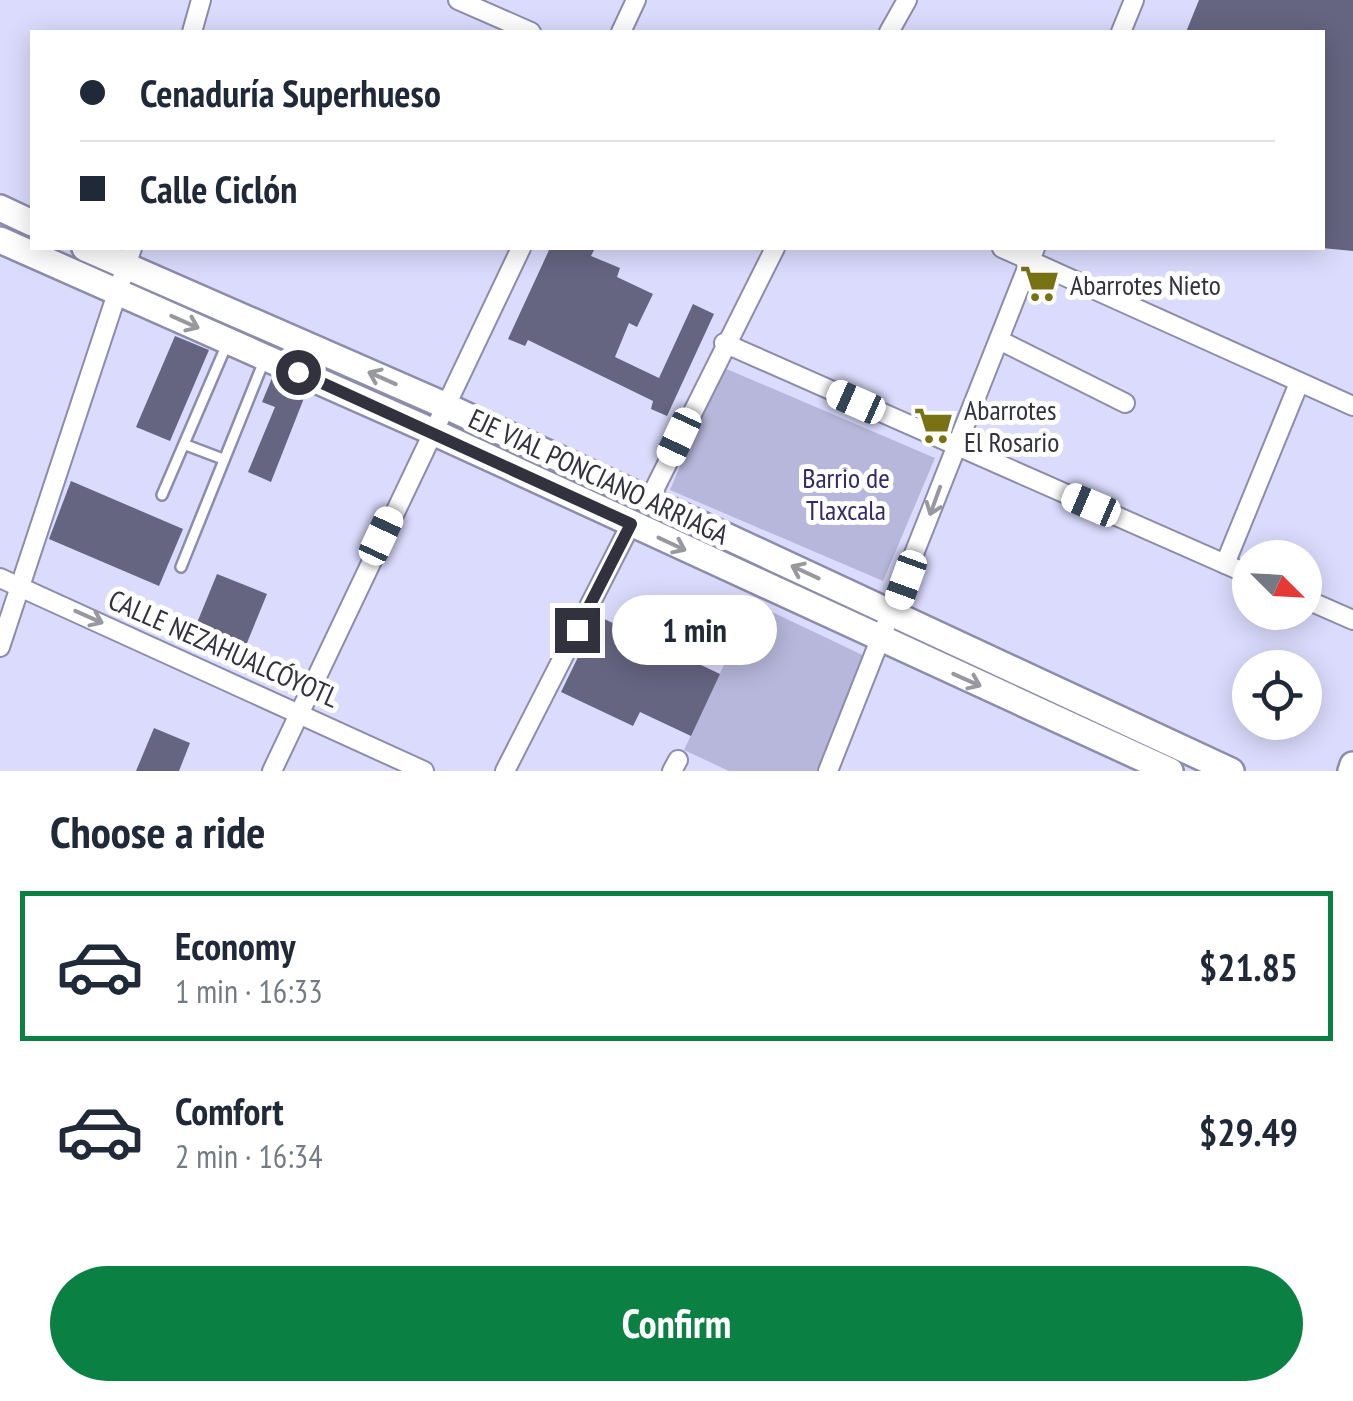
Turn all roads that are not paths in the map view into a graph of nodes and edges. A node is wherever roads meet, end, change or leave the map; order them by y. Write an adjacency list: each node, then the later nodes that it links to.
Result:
1 (201, 0): 6 (street)
2 (458, 0): 7 (street)
3 (636, 0): 8 (street)
4 (907, 0): 9 (street)
5 (1134, 0): 10 (street)
6 (193, 30)
7 (526, 30)
8 (622, 30)
9 (890, 30)
10 (1121, 30)
11 (0, 208): 12 (main road)
12 (30, 222)
13 (0, 240): 19 (main road, EJE VIAL PONCIANO ARRIAGA)
14 (96, 250): 18 (main road, EJE VIAL PONCIANO ARRIAGA)
15 (517, 250): 26 (street)
16 (773, 250): 22 (street)
17 (1032, 254): 20 (street); 24 (street)
18 (130, 257): 19 (street); 26 (main road, EJE VIAL PONCIANO ARRIAGA, one-way to 18)
19 (120, 294): 21 (main road, EJE VIAL PONCIANO ARRIAGA, one-way to 21); 39 (street)
20 (999, 340): 25 (street); 30 (street)
21 (228, 341): 23 (main road, EJE VIAL PONCIANO ARRIAGA); 29 (lane)
22 (724, 343): 30 (street); 33 (street)
23 (266, 357): 28 (main road, EJE VIAL PONCIANO ARRIAGA); 31 (lane)
24 (1299, 382): 27 (street); 35 (street)
25 (1125, 403)
26 (444, 405): 28 (street); 33 (main road, EJE VIAL PONCIANO ARRIAGA)
27 (1353, 406)
28 (431, 430): 34 (main road, EJE VIAL PONCIANO ARRIAGA); 45 (street)
29 (186, 445): 31 (lane); 32 (lane)
30 (956, 446): 35 (street); 41 (street, one-way to 41)
31 (222, 459): 36 (lane)
32 (162, 495)
33 (649, 500): 41 (main road, EJE VIAL PONCIANO ARRIAGA, one-way to 33)
34 (631, 524): 43 (main road, EJE VIAL PONCIANO ARRIAGA, one-way to 43); 48 (street)
35 (1225, 564): 37 (street)
36 (181, 567)
37 (1232, 567)
38 (0, 578): 39 (street, CALLE NEZAHUALCÓYOTL)
39 (19, 585): 44 (street); 45 (street, CALLE NEZAHUALCÓYOTL, one-way to 45)
40 (1322, 606): 42 (street)
41 (893, 614): 43 (street); 51 (main road, EJE VIAL PONCIANO ARRIAGA)
42 (1353, 620)
43 (882, 642): 49 (street); 50 (main road, EJE VIAL PONCIANO ARRIAGA, one-way to 50)
44 (0, 647)
45 (299, 710): 46 (street); 47 (street, CALLE NEZAHUALCÓYOTL)
46 (272, 771)
47 (424, 771)
48 (504, 771)
49 (828, 771)
50 (1170, 771)
51 (1231, 771)

